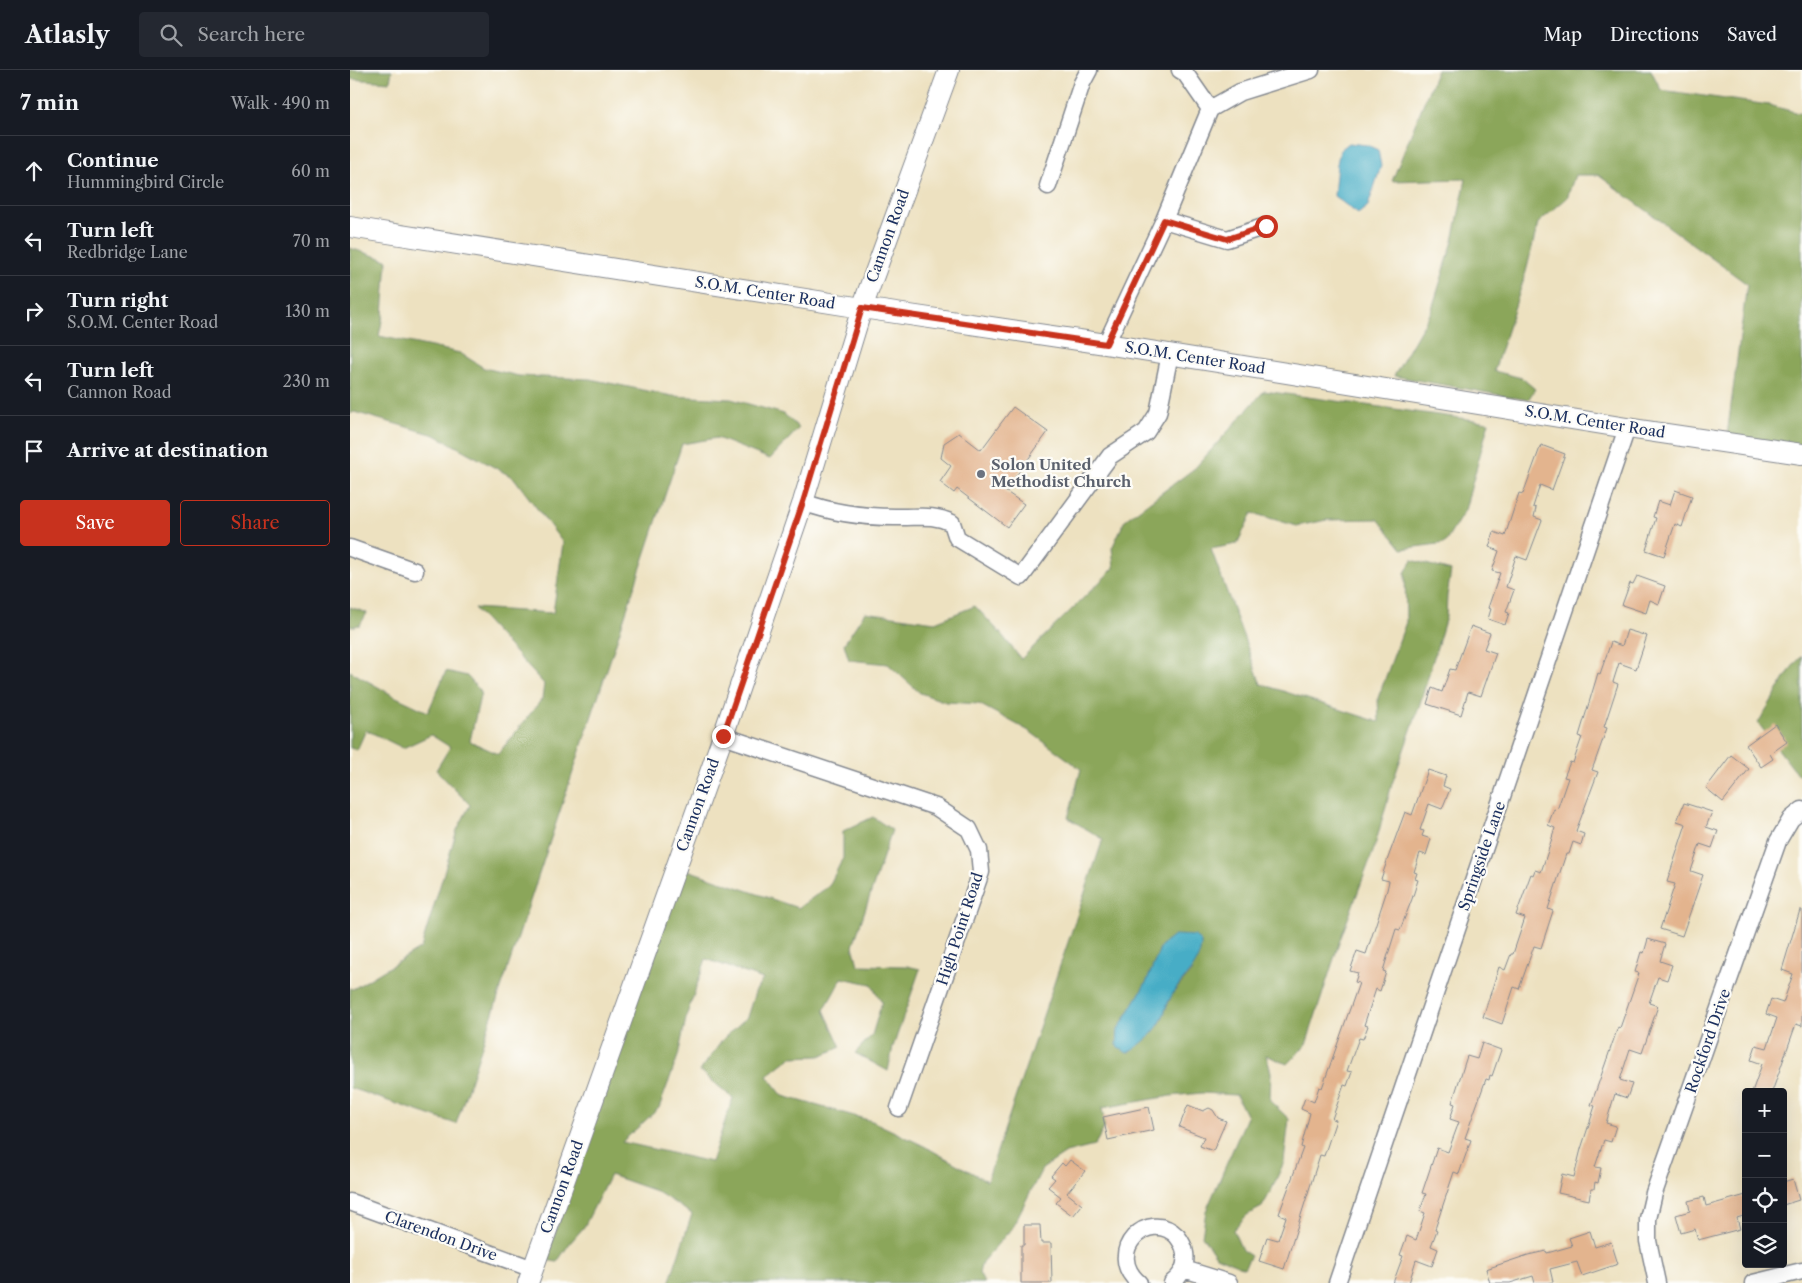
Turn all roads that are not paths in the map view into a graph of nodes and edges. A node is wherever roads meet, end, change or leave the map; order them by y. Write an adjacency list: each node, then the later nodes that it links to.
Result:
1 (949, 70): 10 (main road, Cannon Road)
2 (1089, 70): 6 (street)
3 (1180, 70): 5 (street)
4 (1311, 70): 5 (street)
5 (1210, 109): 7 (street)
6 (1048, 186)
7 (1164, 220): 8 (street); 11 (street)
8 (1266, 226)
9 (350, 227): 10 (main road, S.O.M. Center Road)
10 (862, 308): 11 (main road, S.O.M. Center Road); 15 (main road, Cannon Road)
11 (1106, 344): 12 (main road, S.O.M. Center Road)
12 (1170, 354): 13 (main road, S.O.M. Center Road); 15 (street)
13 (1627, 428): 14 (main road, S.O.M. Center Road); 28 (street, Springside Lane)
14 (1802, 454)
15 (803, 502): 18 (main road, Cannon Road)
16 (350, 548): 17 (street)
17 (416, 571)
18 (723, 736): 20 (street, High Point Road); 24 (main road, Cannon Road)
19 (1802, 810): 29 (street, Rockford Drive)
20 (899, 1108)
21 (350, 1202): 24 (street, Clarendon Drive)
22 (1184, 1269): 25 (street); 26 (street); 27 (street)
23 (1802, 1271): 30 (street)
24 (530, 1276)
25 (1139, 1283)
26 (1172, 1283)
27 (1229, 1283)
28 (1337, 1283)
29 (1657, 1283)
30 (1753, 1283)

